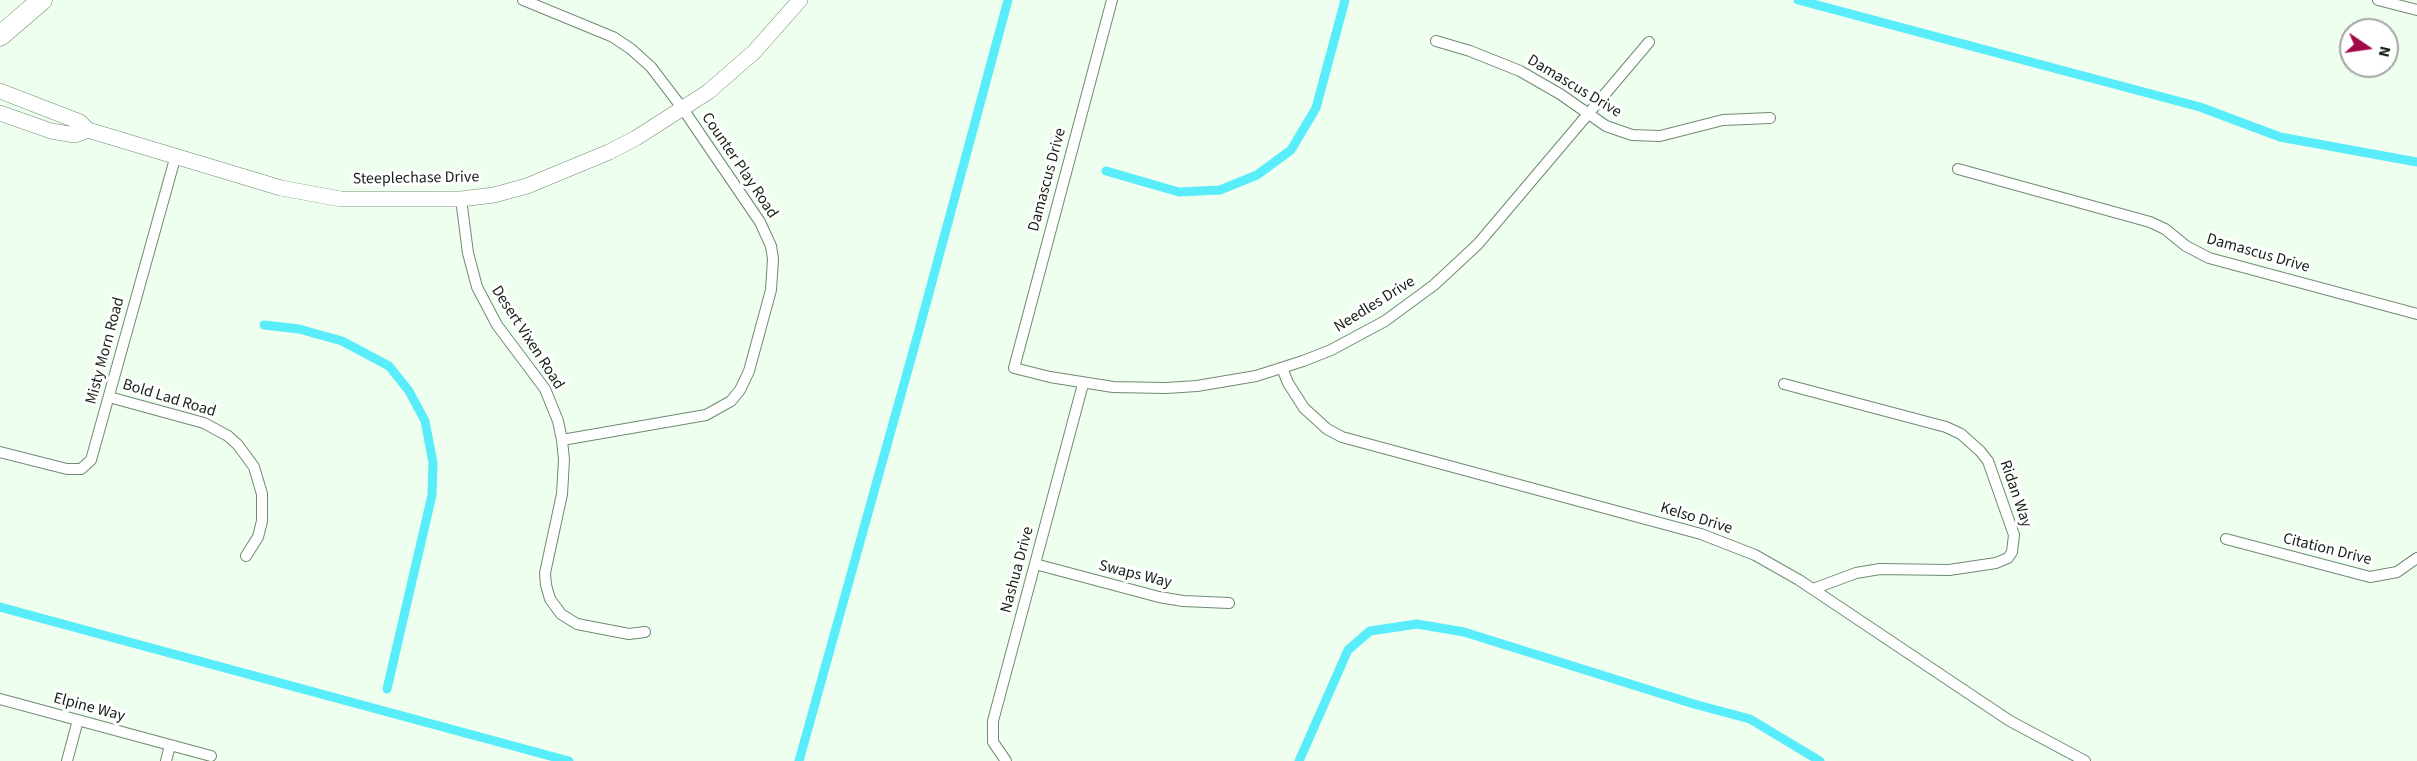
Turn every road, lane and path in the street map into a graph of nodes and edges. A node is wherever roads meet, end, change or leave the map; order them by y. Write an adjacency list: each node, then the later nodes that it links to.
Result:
1 (42, 0): 7 (highway)
2 (523, 0): 11 (street, Counter Play Road)
3 (800, 0): 11 (street, Steeplechase Drive)
4 (1112, 0): 20 (street, Damascus Drive)
5 (2378, 0): 6 (street)
6 (2417, 10)
7 (0, 36)
8 (1436, 41): 13 (street, Damascus Drive)
9 (1649, 42): 13 (street, Needles Drive)
10 (0, 92): 15 (street, Steeplechase Drive)
11 (683, 109): 18 (street, Steeplechase Drive); 25 (street, Counter Play Road)
12 (0, 113): 15 (street, Steeplechase Drive)
13 (1588, 115): 14 (street, Damascus Drive); 21 (street, Needles Drive)
14 (1770, 118)
15 (88, 130): 16 (street, Steeplechase Drive)
16 (176, 155): 18 (street, Steeplechase Drive); 24 (street, Misty Morn Road)
17 (1958, 169): 19 (street, Damascus Drive)
18 (461, 199): 25 (street, Desert Vixen Road)
19 (2417, 314)
20 (1014, 368): 22 (street, Needles Drive)
21 (1282, 368): 22 (street, Needles Drive); 31 (street, Kelso Drive)
22 (1083, 384): 30 (street, Nashua Drive)
23 (1784, 384): 31 (street, Ridan Way)
24 (109, 397): 26 (street, Misty Morn Road); 28 (street, Bold Lad Road)
25 (562, 440): 33 (street, Desert Vixen Road)
26 (0, 452)
27 (2226, 539): 29 (street, Citation Drive)
28 (246, 556)
29 (2417, 558)
30 (1035, 564): 32 (street, Swaps Way); 40 (street, Nashua Drive)
31 (1813, 589): 41 (street, Kelso Drive)
32 (1229, 603)
33 (645, 632)
34 (0, 699): 35 (street, Elpine Way)
35 (78, 720): 36 (street, Elpine Way); 38 (street)
36 (170, 745): 37 (street, Elpine Way); 39 (street)
37 (211, 756)
38 (67, 761)
39 (166, 761)
40 (1006, 761)
41 (2085, 761)

